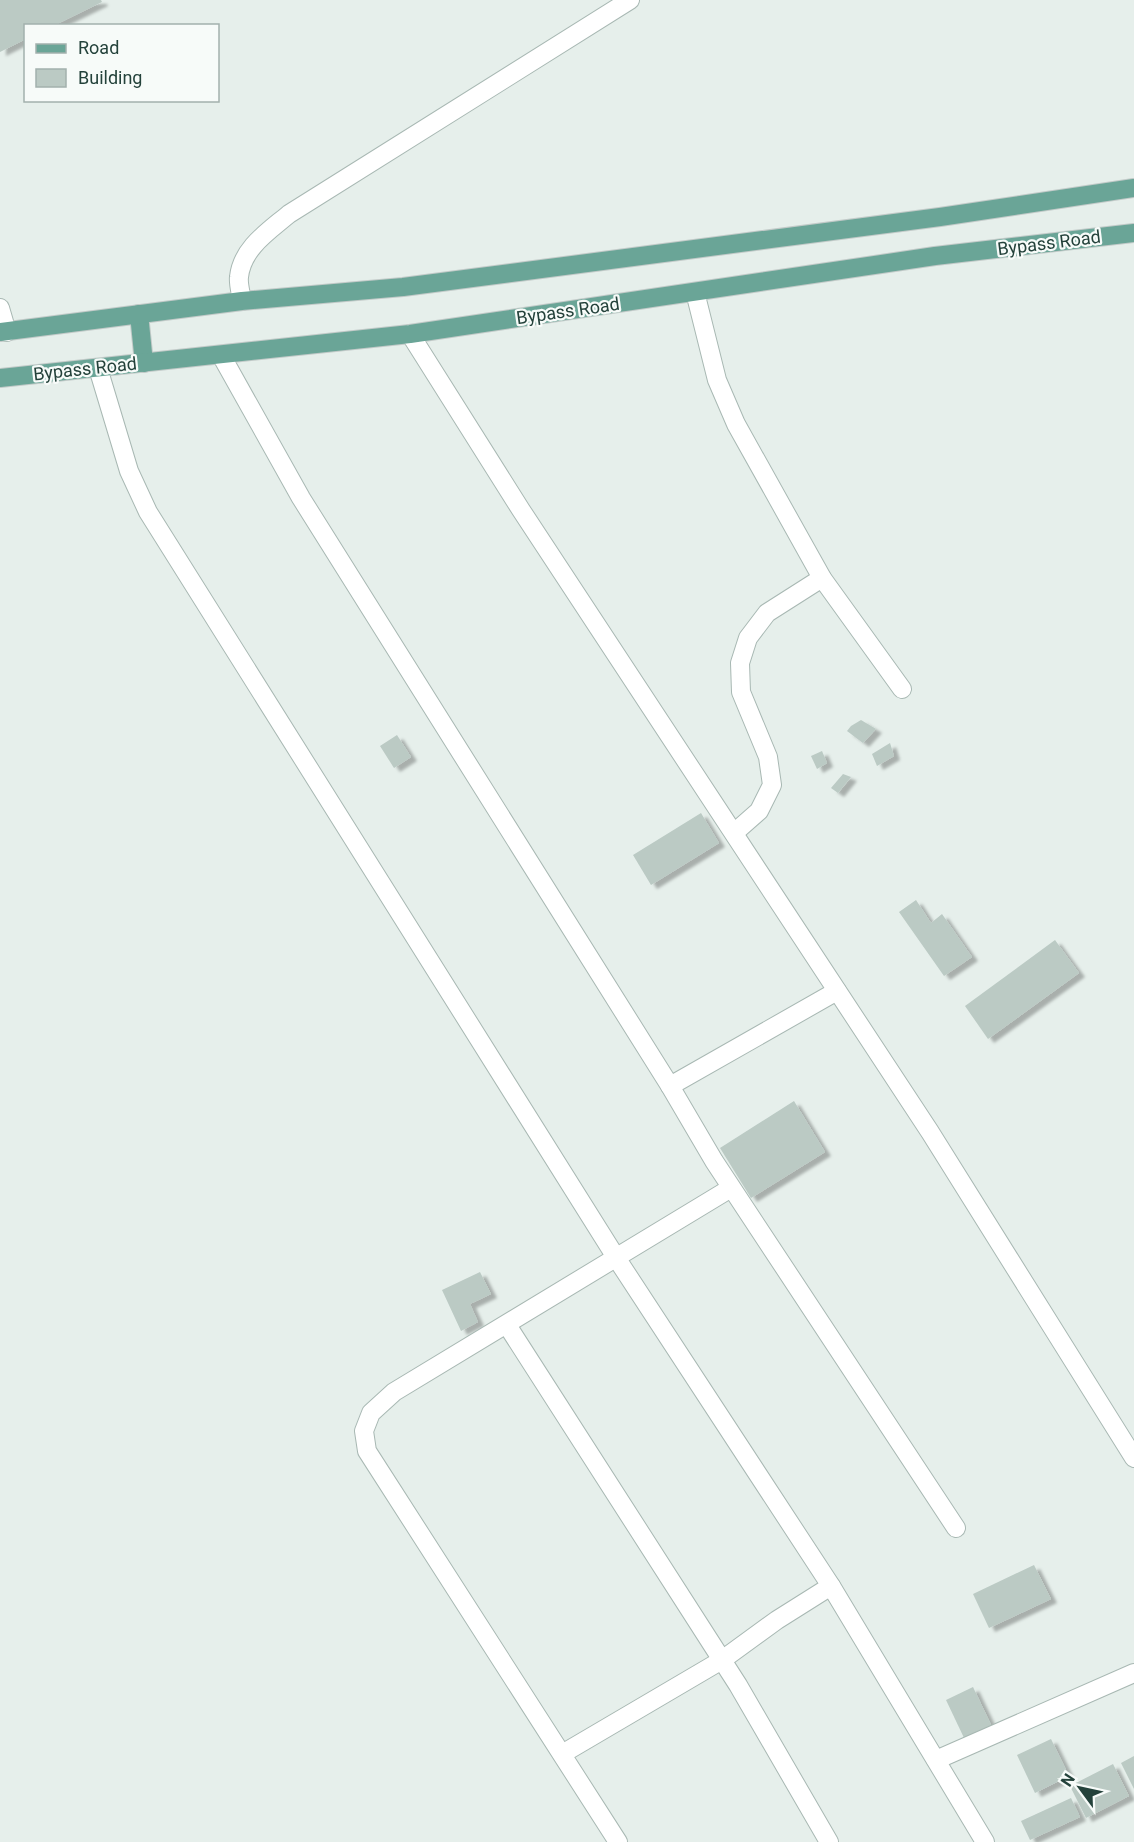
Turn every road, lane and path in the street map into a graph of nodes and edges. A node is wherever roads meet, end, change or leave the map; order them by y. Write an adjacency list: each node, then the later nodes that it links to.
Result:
1 (630, 0): 5 (street)
2 (1134, 188): 5 (main road)
3 (1134, 233): 4 (main road, Bypass Road)
4 (695, 292): 9 (main road, Bypass Road); 14 (street)
5 (242, 301): 7 (main road)
6 (0, 308): 8 (street)
7 (139, 314): 8 (main road); 11 (main road)
8 (4, 332)
9 (410, 334): 10 (main road, Bypass Road); 16 (street)
10 (221, 355): 11 (main road, Bypass Road); 18 (street)
11 (144, 363): 12 (main road, Bypass Road)
12 (98, 368): 13 (main road, Bypass Road); 20 (street)
13 (0, 378)
14 (822, 578): 15 (street); 16 (street)
15 (902, 689)
16 (734, 833): 17 (street)
17 (837, 990): 18 (street); 22 (street)
18 (670, 1086): 19 (street)
19 (731, 1188): 20 (street); 23 (street)
20 (617, 1259): 21 (street); 24 (street)
21 (507, 1325): 25 (street); 27 (street)
22 (1134, 1458)
23 (956, 1528)
24 (831, 1586): 25 (street); 28 (street)
25 (722, 1660): 27 (street); 30 (street)
26 (1134, 1673): 28 (street)
27 (562, 1754): 29 (street)
28 (936, 1760): 31 (street)
29 (618, 1842)
30 (829, 1842)
31 (985, 1842)

